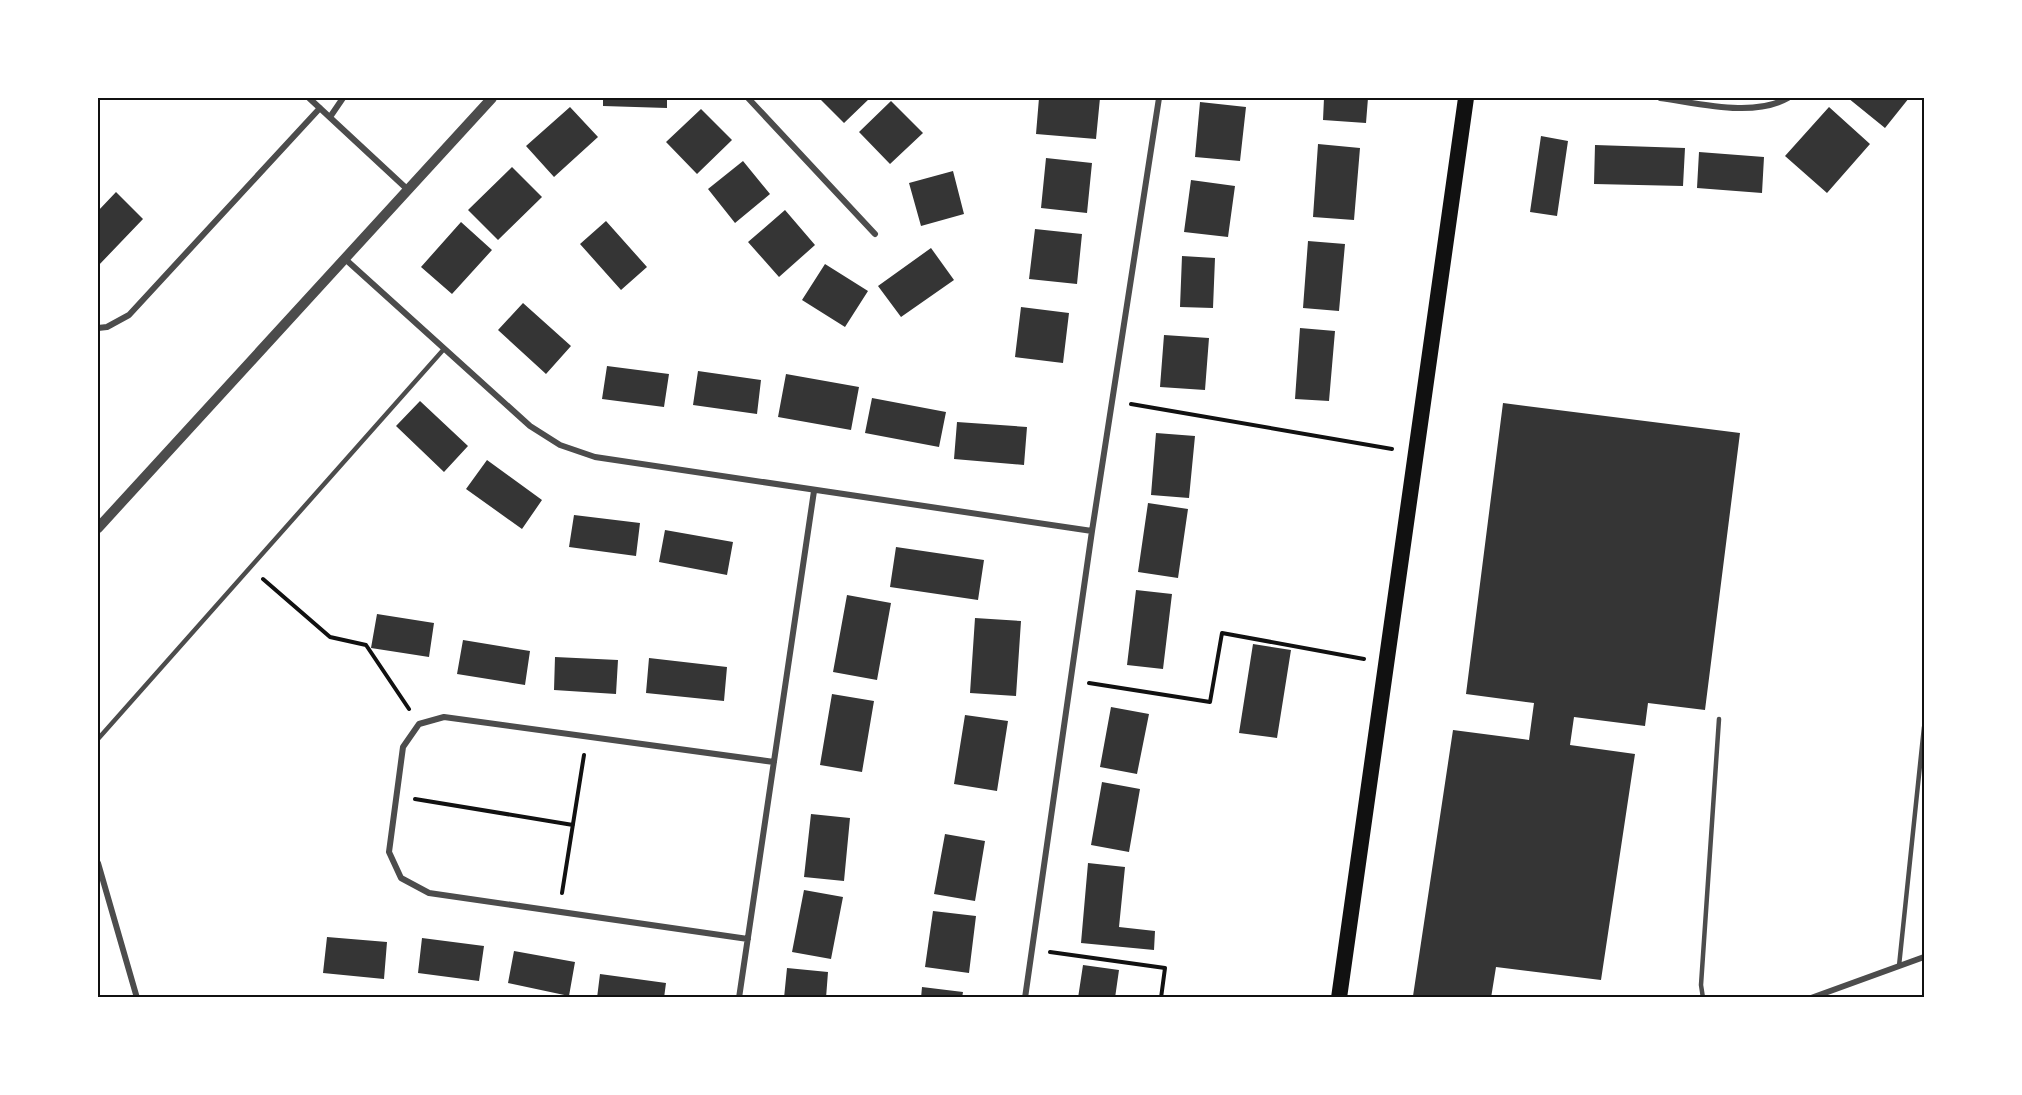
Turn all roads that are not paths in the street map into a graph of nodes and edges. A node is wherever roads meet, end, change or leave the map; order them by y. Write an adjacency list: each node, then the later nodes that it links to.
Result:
1 (309, 98): 9 (street)
2 (343, 98): 10 (street)
3 (492, 98): 11 (street)
4 (748, 98): 12 (street)
5 (1159, 98): 18 (street)
6 (1466, 98): 30 (highway)
7 (1660, 98): 8 (street)
8 (1788, 98)
9 (320, 108): 10 (street); 14 (street)
10 (330, 117): 11 (street)
11 (407, 189): 13 (street)
12 (875, 234)
13 (343, 258): 15 (street); 17 (street)
14 (98, 328)
15 (444, 349): 16 (street); 21 (lane)
16 (814, 491): 18 (street); 22 (street)
17 (98, 528)
18 (1092, 531): 29 (street)
19 (1719, 719): 31 (lane)
20 (1924, 727): 26 (lane)
21 (98, 739)
22 (774, 762): 24 (street); 24 (street)
23 (98, 864): 27 (street)
24 (748, 939): 28 (street)
25 (1924, 957): 26 (street)
26 (1899, 966): 32 (street)
27 (137, 998)
28 (739, 998)
29 (1025, 998)
30 (1339, 998)
31 (1703, 998)
32 (1811, 998)

